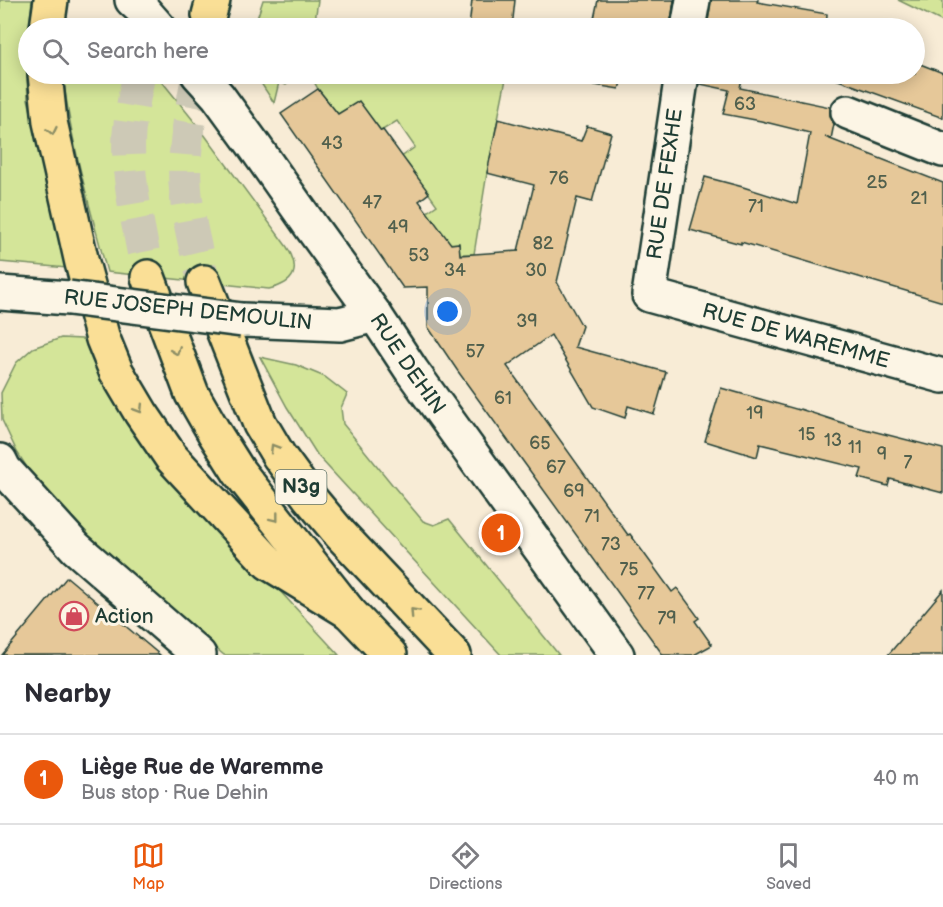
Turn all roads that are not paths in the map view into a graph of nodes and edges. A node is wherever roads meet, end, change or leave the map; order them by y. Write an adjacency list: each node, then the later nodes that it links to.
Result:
1 (51, 0): 4 (main road)
2 (132, 0): 5 (street)
3 (693, 0): 6 (street)
4 (48, 18)
5 (149, 18)
6 (690, 18)
7 (46, 84): 19 (main road, one-way to 19)
8 (207, 84): 16 (street, RUE DEHIN)
9 (680, 84): 15 (street, RUE DE FEXHE)
10 (848, 112): 11 (street)
11 (943, 150)
12 (148, 276): 19 (main road, N3g, one-way to 19)
13 (204, 282): 22 (main road, N3g, one-way to 13)
14 (0, 293): 16 (street, RUE JOSEPH DEMOULIN, bridge)
15 (649, 295): 17 (street, RUE DE WAREMME)
16 (375, 315): 23 (street, RUE DEHIN)
17 (943, 376)
18 (0, 462): 20 (street)
19 (349, 612): 21 (main road, N3g)
20 (199, 655)
21 (390, 655)
22 (454, 655)
23 (617, 655)

